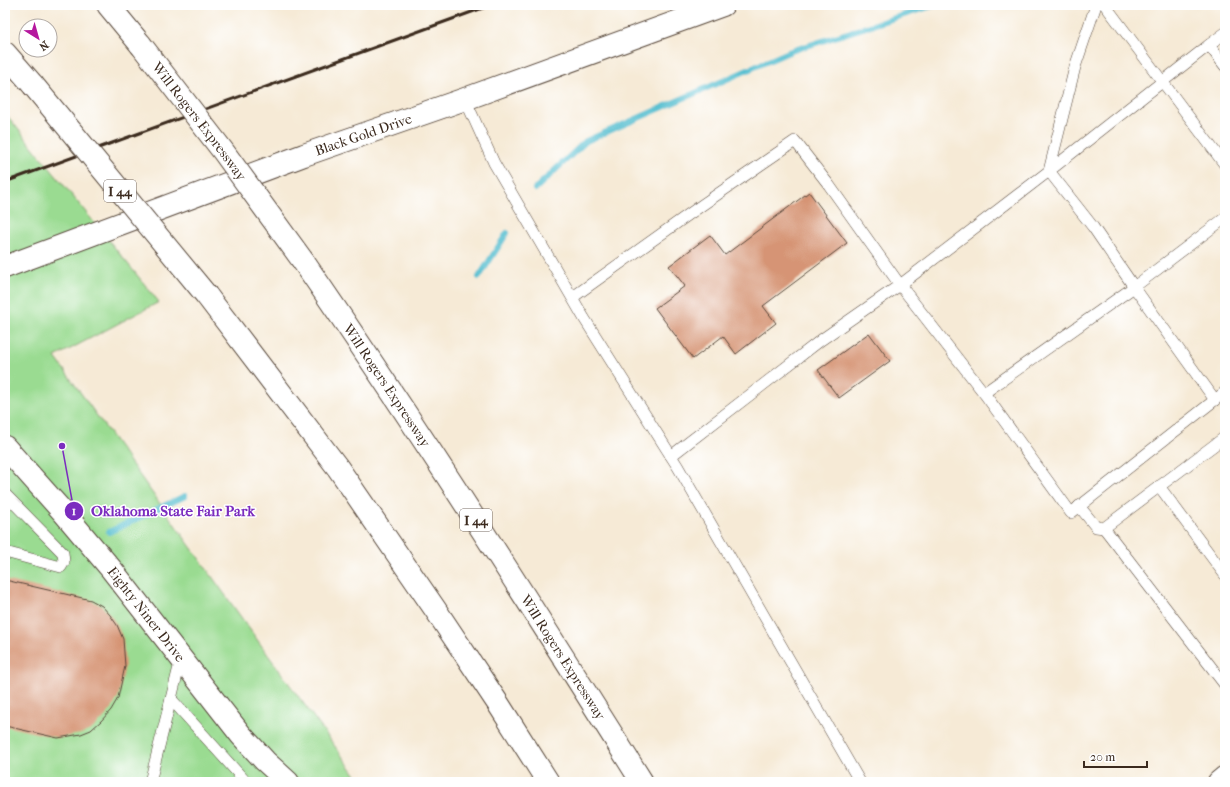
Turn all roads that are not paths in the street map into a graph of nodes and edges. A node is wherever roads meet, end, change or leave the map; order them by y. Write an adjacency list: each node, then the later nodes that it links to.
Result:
1 (108, 5): 38 (main road, Will Rogers Expressway / I 44, bridge)
2 (723, 5): 10 (main road, Black Gold Drive)
3 (1096, 5): 12 (lane)
4 (1105, 5): 9 (lane)
5 (1225, 33): 6 (lane)
6 (1209, 45): 8 (lane); 9 (lane)
7 (5, 53): 37 (main road, I 44, bridge)
8 (1225, 66)
9 (1163, 82): 11 (lane); 12 (lane)
10 (465, 99): 14 (main road, Black Gold Drive); 17 (lane)
11 (1225, 165)
12 (1049, 171): 15 (lane); 16 (lane)
13 (1225, 218): 16 (lane)
14 (5, 267)
15 (900, 285): 17 (lane); 19 (lane); 23 (lane)
16 (1134, 288): 19 (lane); 20 (lane)
17 (573, 297): 23 (lane)
18 (1225, 392): 20 (lane)
19 (984, 393): 26 (lane)
20 (1215, 400): 26 (lane)
21 (1225, 437): 24 (lane)
22 (5, 447): 30 (main road, Eighty Niner Drive)
23 (671, 456): 39 (lane)
24 (1159, 486): 27 (lane); 29 (lane)
25 (5, 494): 28 (lane)
26 (1079, 506): 27 (lane)
27 (1104, 528): 31 (lane)
28 (5, 552)
29 (1225, 575)
30 (182, 659): 32 (lane); 36 (main road, Eighty Niner Drive)
31 (1225, 685)
32 (171, 699): 34 (lane); 35 (lane)
33 (1225, 777): 40 (main road)
34 (150, 782)
35 (246, 782)
36 (288, 782)
37 (548, 782)
38 (642, 782)
39 (860, 782)
40 (1219, 782)

